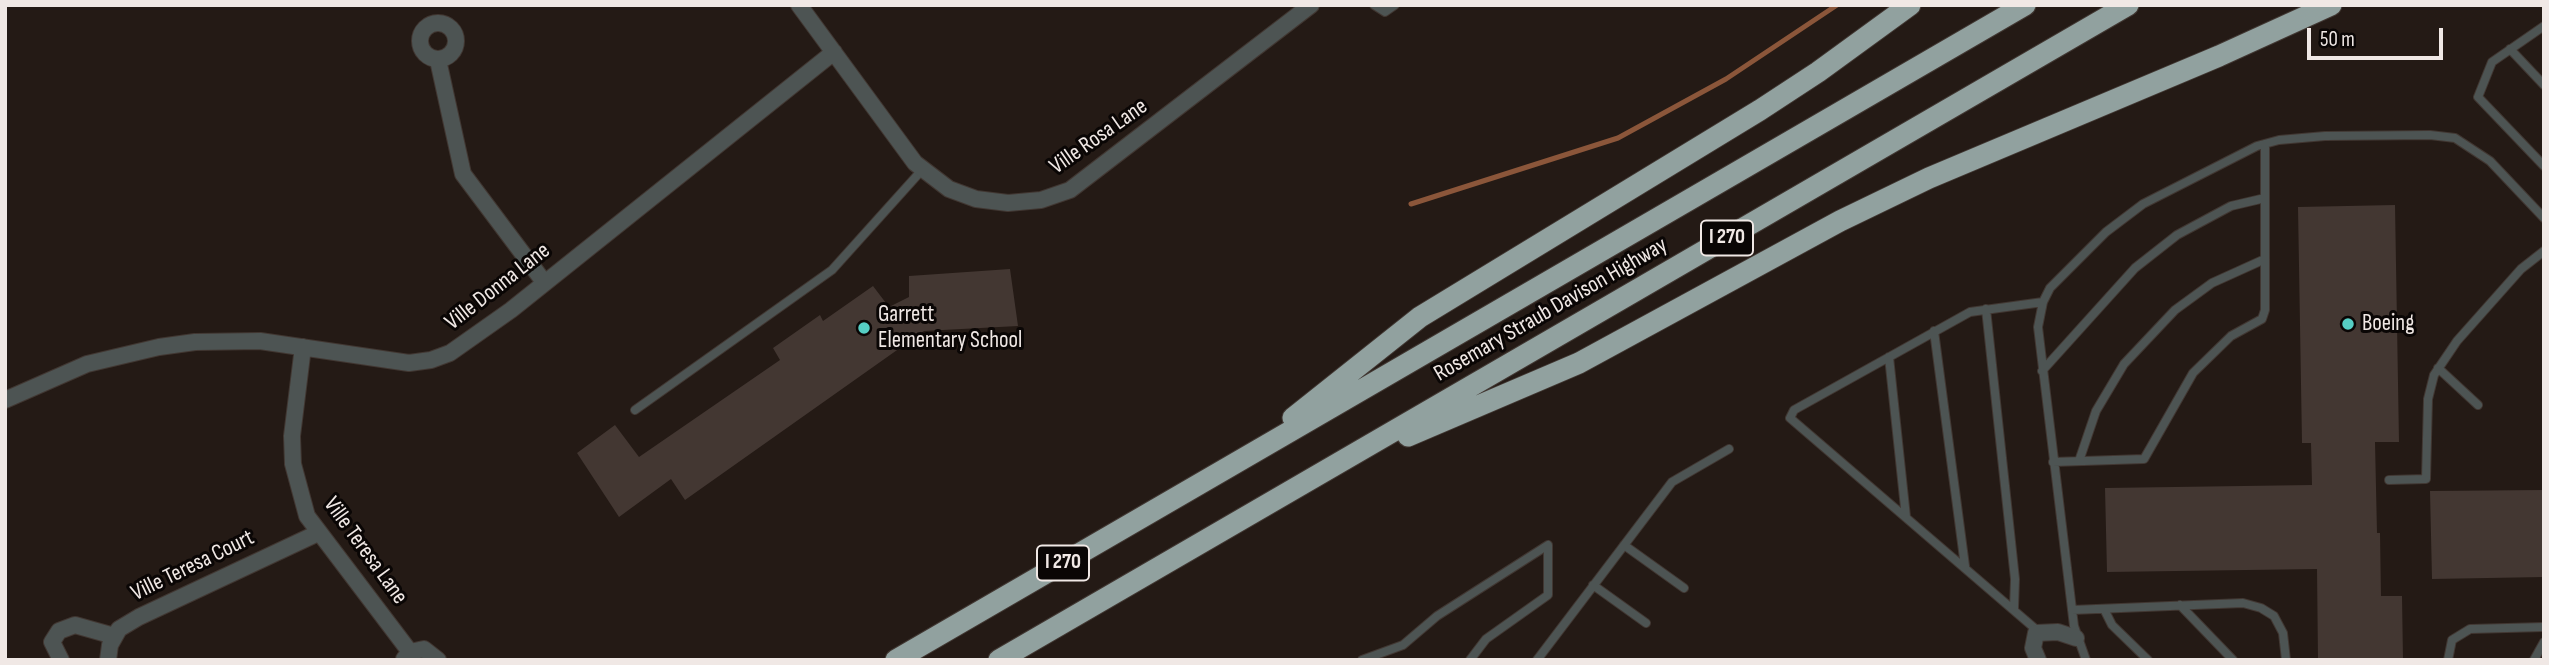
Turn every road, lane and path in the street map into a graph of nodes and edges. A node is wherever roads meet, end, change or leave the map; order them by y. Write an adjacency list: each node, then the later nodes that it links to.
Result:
1 (799, 5): 11 (street, Ville Rosa Lane)
2 (1311, 5): 16 (street, Ville Rosa Lane)
3 (1374, 5): 4 (lane)
4 (1395, 5)
5 (1910, 5): 35 (highway)
6 (2025, 5): 35 (highway, Rosemary Straub Davison Highway / I 270)
7 (2128, 5): 36 (highway, Rosemary Straub Davison Highway / I 270)
8 (2331, 5): 36 (highway)
9 (2544, 26): 10 (lane)
10 (2510, 49): 13 (lane); 15 (lane)
11 (834, 52): 16 (street, Ville Rosa Lane); 21 (street, Ville Donna Lane)
12 (438, 60): 21 (street)
13 (2544, 85)
14 (2265, 144): 17 (lane); 18 (lane); 22 (lane)
15 (2544, 166)
16 (922, 170): 31 (lane)
17 (2265, 198): 20 (lane); 28 (lane)
18 (2544, 218)
19 (2544, 251): 27 (lane)
20 (2265, 259): 33 (lane); 33 (lane)
21 (544, 282): 25 (street, Ville Donna Lane)
22 (2043, 302): 23 (lane); 28 (lane)
23 (1986, 309): 24 (lane); 45 (lane)
24 (1934, 331): 26 (lane); 41 (lane)
25 (303, 347): 29 (street, Ville Donna Lane); 39 (street, Ville Teresa Lane)
26 (1889, 357): 38 (lane); 38 (lane)
27 (2438, 368): 30 (lane); 37 (lane)
28 (2042, 371): 34 (lane)
29 (5, 400)
30 (2478, 405)
31 (635, 410)
32 (1729, 449): 40 (lane)
33 (2079, 461): 34 (lane)
34 (2053, 462): 47 (lane)
35 (1231, 468): 58 (highway, Rosemary Straub Davison Highway / I 270)
36 (1326, 471): 59 (highway, Rosemary Straub Davison Highway / I 270)
37 (2389, 480)
38 (1906, 517): 41 (lane)
39 (318, 533): 51 (street, Ville Teresa Court); 54 (street, Ville Teresa Lane)
40 (1624, 544): 42 (lane); 43 (lane)
41 (1965, 566): 45 (lane)
42 (1593, 586): 48 (lane); 62 (lane)
43 (1684, 588)
44 (2180, 605): 46 (lane); 67 (lane); 68 (lane)
45 (2014, 608): 50 (lane)
46 (2104, 608): 47 (lane); 66 (lane)
47 (2072, 610): 52 (lane)
48 (1646, 623)
49 (2544, 627): 69 (lane)
50 (2039, 632): 52 (street); 63 (street)
51 (114, 636): 55 (street); 56 (street)
52 (2076, 638): 64 (lane); 65 (lane)
53 (2544, 642): 70 (lane)
54 (407, 656): 57 (street, Ville Teresa Lane)
55 (61, 660)
56 (108, 660)
57 (438, 660)
58 (897, 660)
59 (999, 660)
60 (1362, 660): 61 (lane)
61 (1471, 660)
62 (1537, 660)
63 (2038, 660)
64 (2078, 660)
65 (2086, 660)
66 (2148, 660)
67 (2233, 660)
68 (2287, 660)
69 (2448, 660)
70 (2534, 660)

